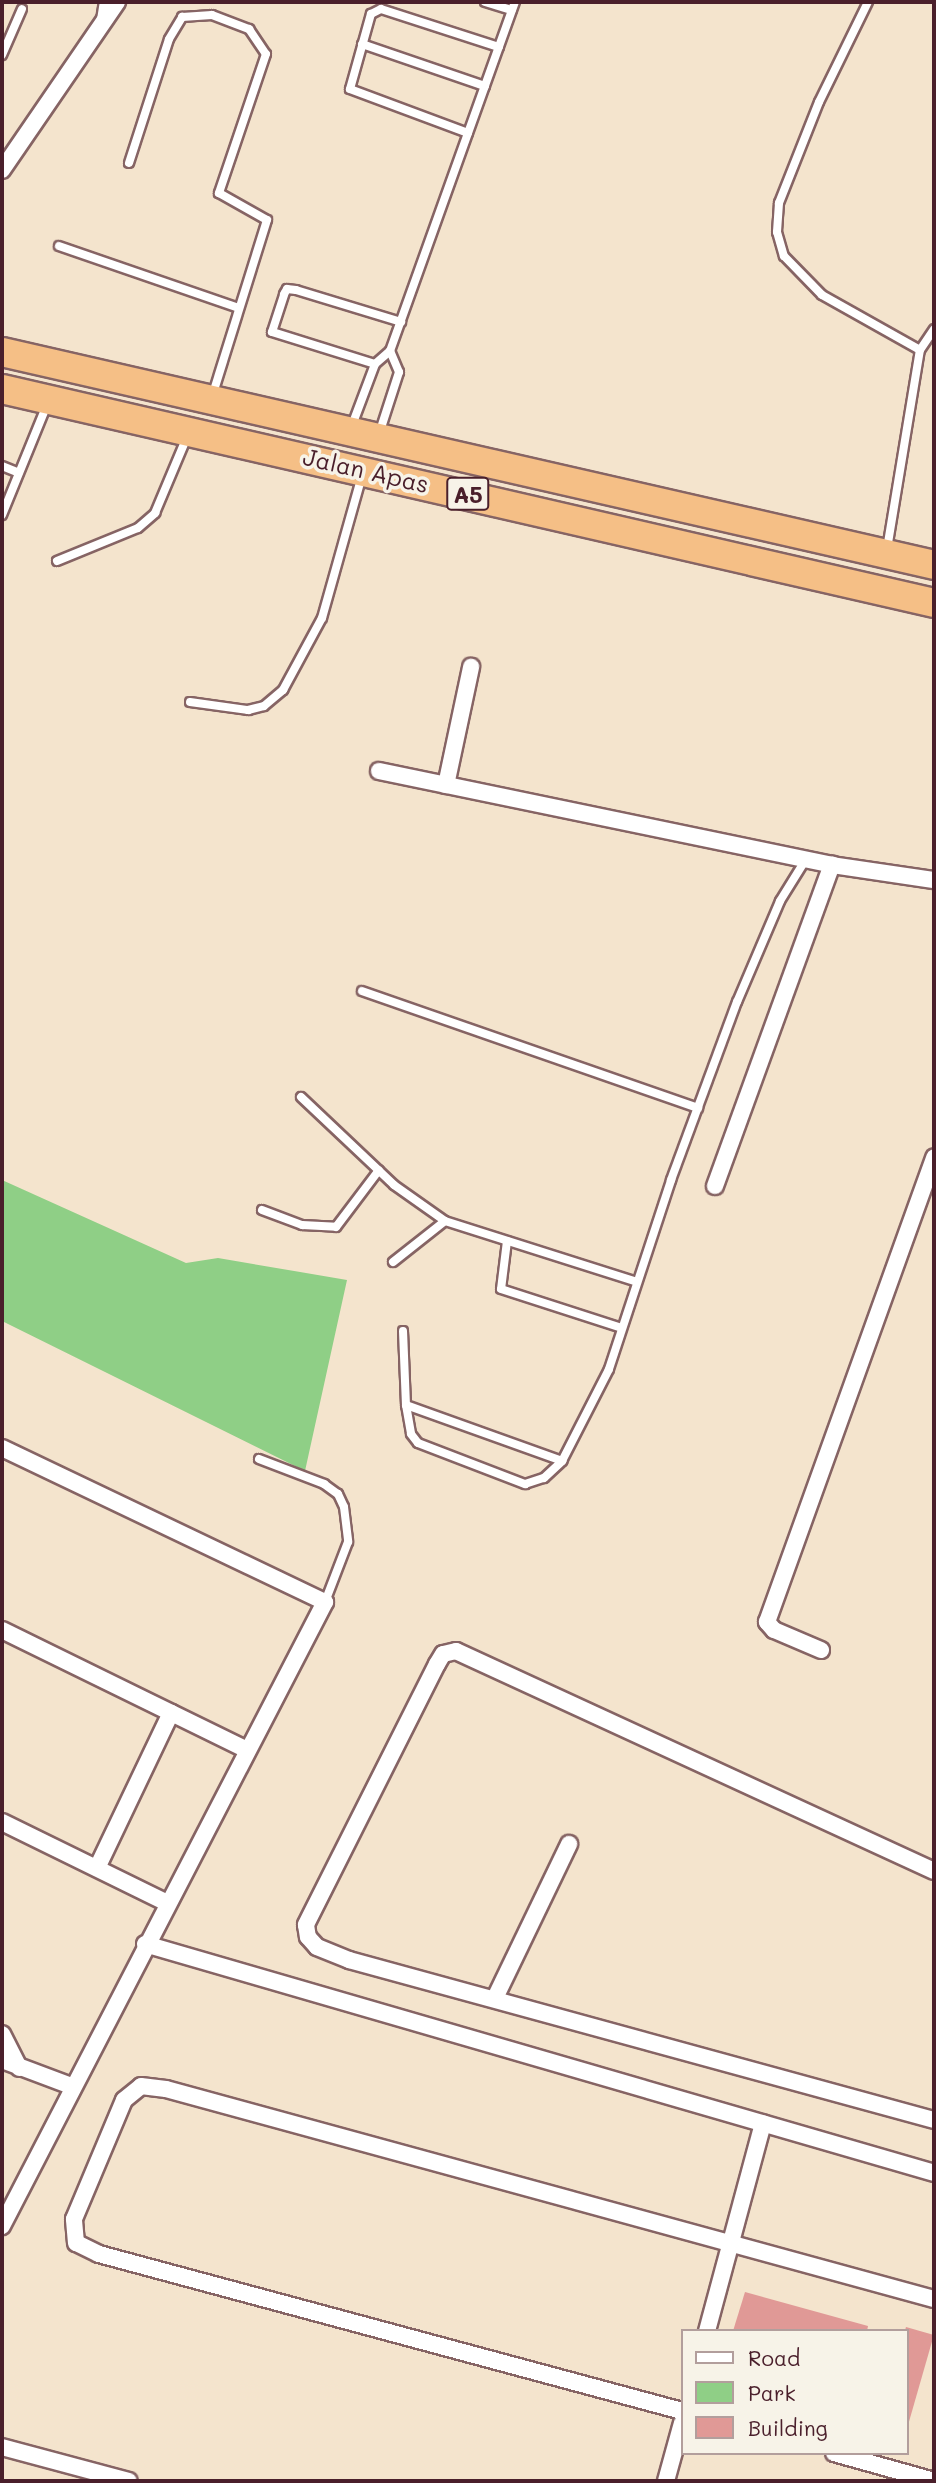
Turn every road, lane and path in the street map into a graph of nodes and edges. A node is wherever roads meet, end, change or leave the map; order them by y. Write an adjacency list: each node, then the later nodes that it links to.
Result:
1 (104, 2): 7 (lane)
2 (117, 2): 7 (street)
3 (485, 2): 5 (lane)
4 (868, 2): 19 (lane)
5 (513, 6): 9 (lane)
6 (22, 9): 10 (lane)
7 (100, 27): 14 (street)
8 (362, 44): 9 (lane); 11 (lane); 12 (lane)
9 (499, 47): 11 (lane)
10 (2, 55)
11 (485, 86): 12 (lane)
12 (468, 132): 17 (lane)
13 (129, 163): 16 (lane)
14 (2, 170)
15 (60, 246): 16 (lane)
16 (239, 308): 25 (lane)
17 (401, 322): 20 (lane); 22 (lane)
18 (934, 329): 19 (lane)
19 (920, 350): 35 (lane)
20 (390, 351): 22 (lane); 28 (lane)
21 (6, 353): 24 (highway); 25 (highway, Jalan Apas / A5)
22 (375, 364): 27 (lane)
23 (2, 389): 24 (highway, Jalan Apas / A5)
24 (50, 399): 26 (highway, Jalan Apas / A5); 30 (lane)
25 (211, 399): 27 (highway, Jalan Apas / A5)
26 (190, 430): 31 (highway, Jalan Apas / A5); 36 (lane)
27 (350, 431): 28 (highway, Jalan Apas / A5)
28 (378, 439): 32 (highway, Jalan Apas / A5)
29 (2, 466): 30 (lane)
30 (19, 473): 33 (lane)
31 (361, 481): 34 (highway, Jalan Apas / A5); 40 (lane)
32 (622, 495): 34 (highway); 35 (highway, Jalan Apas / A5)
33 (2, 515)
34 (699, 548): 38 (highway, Jalan Apas / A5)
35 (886, 554): 37 (highway, Jalan Apas / A5)
36 (57, 561)
37 (934, 565)
38 (934, 603)
39 (471, 667): 42 (street)
40 (190, 702)
41 (379, 771): 42 (street)
42 (446, 785): 43 (street)
43 (806, 859): 44 (street); 48 (lane)
44 (832, 864): 45 (street); 51 (street)
45 (934, 880)
46 (362, 991): 48 (lane)
47 (301, 1097): 50 (lane)
48 (698, 1108): 56 (lane)
49 (934, 1157): 65 (street)
50 (379, 1170): 52 (lane); 53 (lane)
51 (715, 1185)
52 (262, 1210)
53 (445, 1221): 54 (lane); 55 (lane)
54 (507, 1241): 56 (lane); 57 (lane)
55 (393, 1262)
56 (637, 1282): 57 (lane)
57 (622, 1328): 62 (lane)
58 (403, 1331): 59 (lane)
59 (406, 1405): 62 (lane); 62 (lane)
60 (2, 1448): 63 (street)
61 (259, 1460): 63 (lane)
62 (562, 1461)
63 (325, 1602): 67 (street)
64 (2, 1630): 66 (street)
65 (821, 1650)
66 (171, 1713): 67 (street); 70 (street)
67 (247, 1750): 72 (street)
68 (2, 1822): 70 (street)
69 (569, 1844): 74 (street)
70 (97, 1868): 72 (street)
71 (934, 1871): 74 (street)
72 (167, 1903): 73 (street)
73 (145, 1944): 78 (street); 80 (street)
74 (495, 1998): 79 (street)
75 (2, 2034): 77 (street)
76 (2, 2060): 77 (street)
77 (19, 2068): 78 (street)
78 (71, 2086): 82 (street)
79 (934, 2120)
80 (763, 2123): 81 (street); 83 (street)
81 (934, 2173)
82 (2, 2226)
83 (730, 2244): 84 (street); 85 (street); 86 (street)
84 (934, 2299)
85 (708, 2329)
86 (680, 2410)
87 (680, 2430): 91 (street)
88 (2, 2447): 90 (street)
89 (841, 2455): 92 (street)
90 (129, 2481)
91 (666, 2481)
92 (934, 2481)

